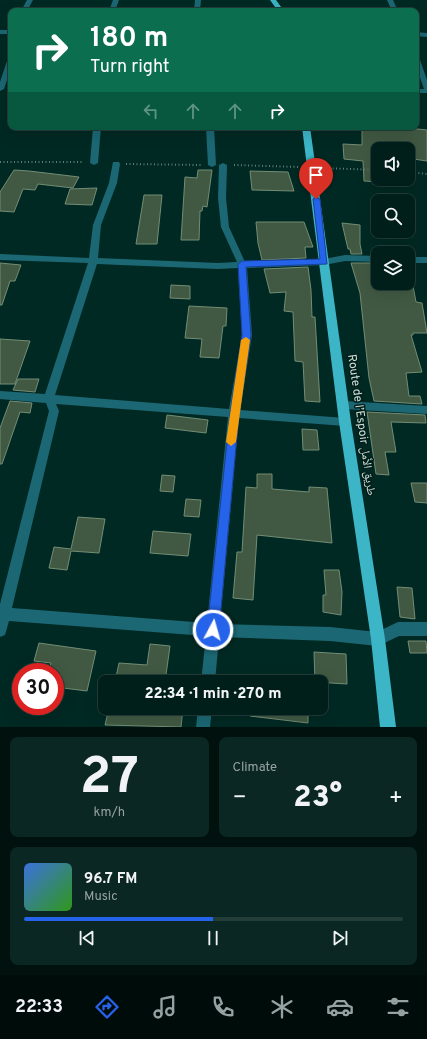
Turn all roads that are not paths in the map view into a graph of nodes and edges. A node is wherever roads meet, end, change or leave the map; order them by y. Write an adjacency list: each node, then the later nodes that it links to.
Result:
1 (419, 66): 4 (street)
2 (8, 67): 3 (street)
3 (1, 89)
4 (427, 90)
5 (97, 130): 8 (street)
6 (211, 130): 16 (street)
7 (307, 130): 15 (highway, Route de l’Espoir طريق الأمل)
8 (94, 162)
9 (116, 164): 14 (street)
10 (0, 257): 14 (street)
11 (371, 259): 15 (street)
12 (415, 260): 13 (street)
13 (427, 260)
14 (93, 262): 16 (street); 18 (street)
15 (324, 262): 16 (street); 19 (highway, Route de l’Espoir طريق الأمل)
16 (242, 264): 21 (street)
17 (0, 395): 18 (street)
18 (49, 398): 21 (street); 23 (street)
19 (344, 405): 20 (street); 22 (highway, Route de l’Espoir طريق الأمل)
20 (427, 410)
21 (234, 414): 22 (street); 26 (street)
22 (345, 422): 27 (highway, Route de l’Espoir طريق الأمل)
23 (2, 614): 25 (street); 26 (street)
24 (427, 629): 27 (street)
25 (0, 630)
26 (213, 630): 27 (street); 28 (street)
27 (378, 639): 31 (highway, Route de l’Espoir طريق الأمل)
28 (209, 675)
29 (204, 715): 30 (street)
30 (203, 727)
31 (388, 727)

